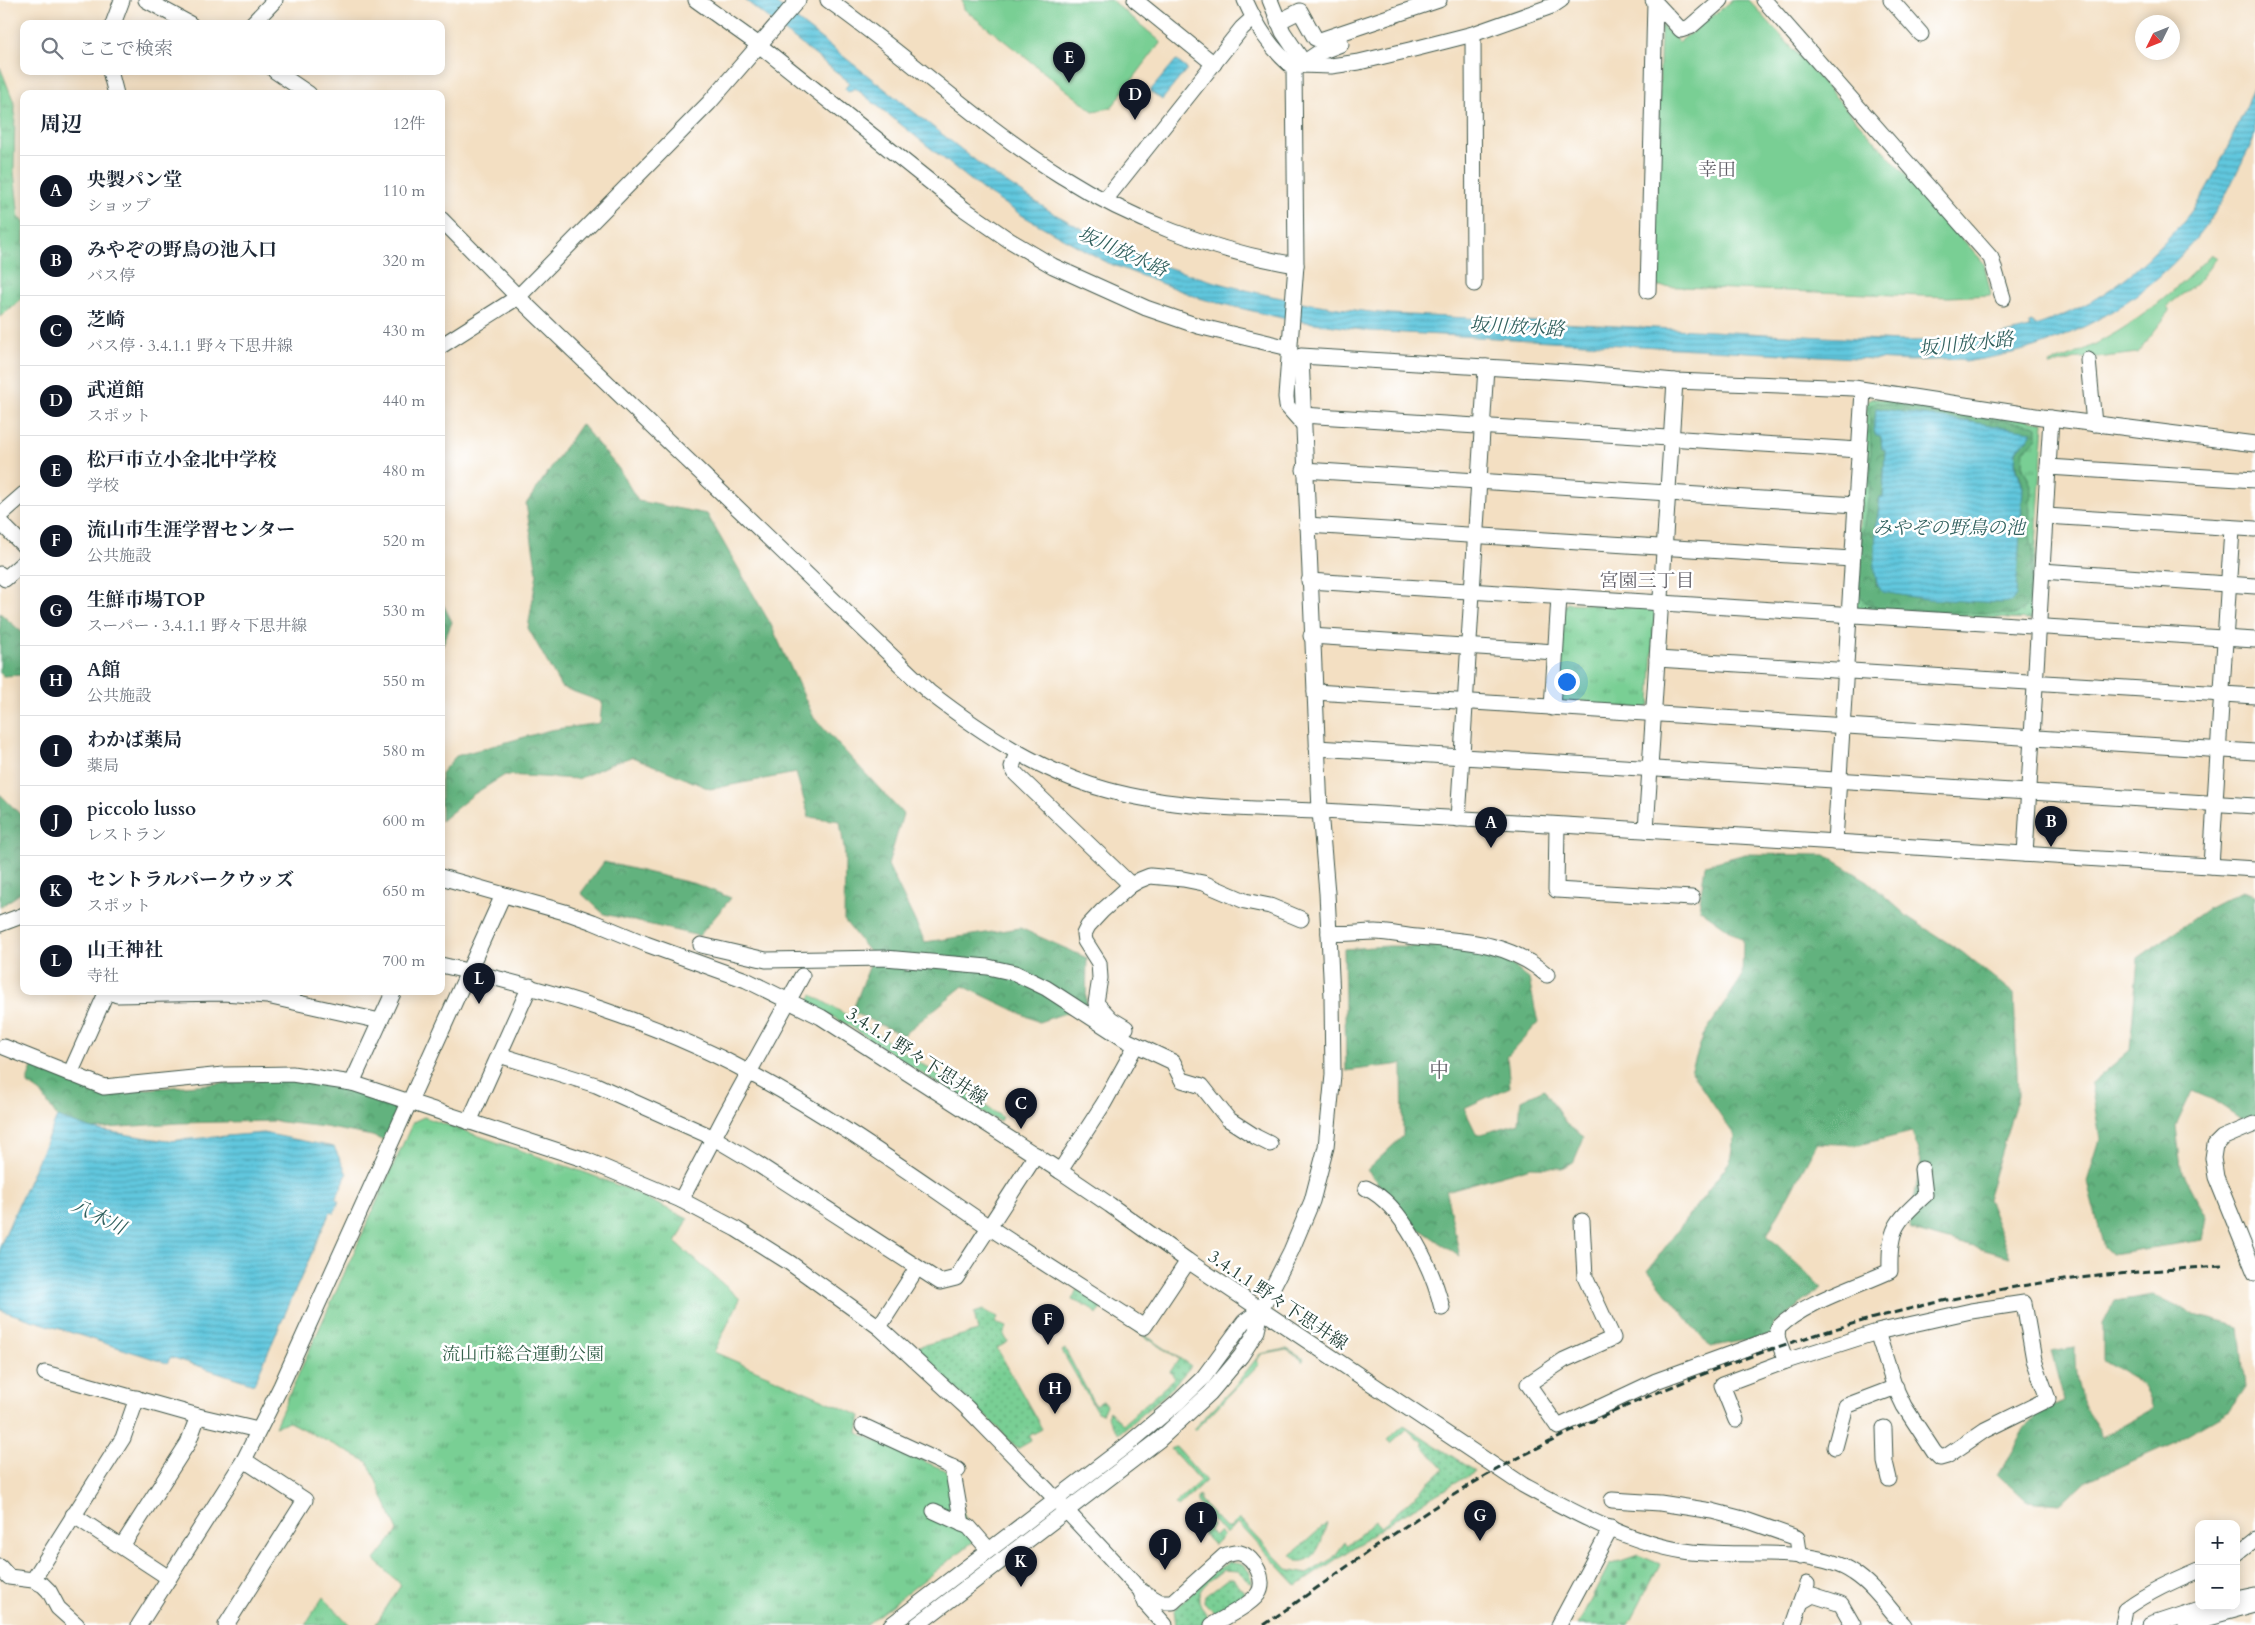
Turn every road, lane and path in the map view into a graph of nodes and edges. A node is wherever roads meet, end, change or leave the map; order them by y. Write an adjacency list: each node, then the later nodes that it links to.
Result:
1 (122, 0): 18 (street)
2 (146, 0): 19 (street)
3 (275, 0): 20 (street)
4 (696, 0): 24 (street)
5 (798, 0): 24 (street)
6 (828, 0): 31 (street)
7 (1135, 0): 25 (street)
8 (1245, 0): 17 (street)
9 (1270, 0): 21 (street)
10 (1439, 0): 16 (street)
11 (1561, 0): 22 (street)
12 (1721, 0): 15 (street)
13 (1764, 0): 37 (street)
14 (1891, 0): 23 (street)
15 (1654, 1): 35 (street)
16 (1398, 13): 21 (street); 26 (street)
17 (1253, 18): 25 (street); 26 (street)
18 (114, 20)
19 (183, 20)
20 (256, 20)
21 (1278, 22): 26 (street)
22 (1473, 34): 26 (street); 34 (street)
23 (1921, 34)
24 (761, 42): 36 (street); 39 (street)
25 (1214, 64): 31 (street)
26 (1300, 65): 33 (street)
27 (111, 75): 29 (street)
28 (282, 75): 30 (street)
29 (115, 90)
30 (303, 90)
31 (1105, 200): 33 (street)
32 (445, 223): 36 (street)
33 (1295, 268): 39 (street)
34 (1474, 284)
35 (1648, 291)
36 (518, 297): 38 (street); 97 (street)
37 (2003, 298)
38 (445, 343)
39 (1290, 344): 45 (street)
40 (2088, 360): 46 (street)
41 (1486, 367): 42 (street); 45 (street); 47 (street)
42 (1675, 381): 43 (street); 48 (street)
43 (1863, 391): 44 (street); 50 (street)
44 (2051, 418): 46 (street); 51 (street)
45 (1302, 419): 47 (street); 52 (street)
46 (2094, 424): 49 (street)
47 (1482, 425): 48 (street); 53 (street)
48 (1672, 438): 50 (street); 55 (street)
49 (2255, 444)
50 (1859, 450): 57 (street)
51 (2048, 467): 54 (street); 59 (street)
52 (1304, 470): 53 (street); 61 (street)
53 (1478, 480): 55 (street); 64 (street)
54 (2255, 480)
55 (1668, 494): 57 (street); 66 (street)
56 (20, 498): 58 (street)
57 (1856, 505): 67 (street)
58 (0, 515)
59 (2046, 516): 62 (street); 69 (street)
60 (0, 522): 65 (street)
61 (1307, 525): 64 (street); 71 (street)
62 (2232, 528): 63 (street); 72 (street)
63 (2255, 529)
64 (1476, 536): 66 (street); 74 (street)
65 (20, 542)
66 (1664, 548): 67 (street); 76 (street)
67 (1852, 559): 77 (street)
68 (20, 566): 70 (street)
69 (2042, 571): 72 (street); 78 (street)
70 (0, 574)
71 (1309, 581): 74 (street); 79 (street)
72 (2229, 584): 73 (street); 80 (street)
73 (2255, 586)
74 (1472, 591): 75 (street); 82 (street)
75 (1559, 597): 76 (street); 83 (street)
76 (1661, 604): 77 (street); 84 (street)
77 (1849, 615): 78 (street); 85 (street)
78 (2038, 626): 80 (street); 86 (street)
79 (1311, 636): 82 (street); 87 (street)
80 (2225, 639): 81 (street); 88 (street)
81 (2255, 640)
82 (1468, 647): 83 (street); 90 (street)
83 (1555, 652): 91 (street)
84 (1657, 659): 85 (street); 92 (street)
85 (1846, 671): 86 (street); 93 (street)
86 (2036, 681): 88 (street); 94 (street)
87 (1315, 692): 90 (street); 95 (street)
88 (2221, 694): 89 (street); 96 (street)
89 (2255, 696)
90 (1465, 701): 91 (street); 99 (street)
91 (1552, 708): 92 (street)
92 (1653, 714): 93 (street); 100 (street)
93 (1842, 726): 94 (street); 101 (street)
94 (2032, 737): 96 (street); 102 (street)
95 (1317, 748): 99 (street); 105 (street)
96 (2219, 749): 98 (street); 103 (street)
97 (1017, 752): 105 (street); 114 (street)
98 (2255, 752)
99 (1462, 756): 100 (street); 106 (street)
100 (1650, 769): 101 (street); 108 (street)
101 (1838, 781): 102 (street); 109 (street)
102 (2029, 792): 103 (street); 110 (street)
103 (2215, 804): 104 (street); 111 (street)
104 (2255, 806)
105 (1320, 811): 106 (street); 120 (street)
106 (1458, 819): 107 (street)
107 (1557, 825): 108 (street); 116 (street)
108 (1646, 830): 109 (street)
109 (1835, 842): 110 (street)
110 (2025, 854): 111 (street)
111 (2211, 866): 112 (street)
112 (2255, 869)
113 (445, 878): 115 (street, 3.4.1.1 野々下思井線)
114 (1131, 885): 118 (street); 132 (street)
115 (502, 895): 123 (street); 130 (street, 3.4.1.1 野々下思井線)
116 (1692, 898)
117 (20, 916): 119 (street)
118 (1301, 919)
119 (0, 924)
120 (1329, 933): 124 (street); 154 (street)
121 (701, 945): 132 (street)
122 (445, 966): 123 (street)
123 (468, 971): 126 (street); 138 (street)
124 (1547, 975)
125 (802, 976): 130 (street)
126 (530, 986): 134 (street); 135 (street)
127 (105, 995): 136 (street)
128 (252, 995): 131 (street)
129 (392, 995): 131 (street)
130 (790, 1000): 135 (street); 143 (street, 3.4.1.1 野々下思井線)
131 (380, 1021): 137 (street)
132 (1131, 1043): 142 (street); 145 (street)
133 (4, 1047): 136 (street)
134 (499, 1055): 139 (street); 141 (street)
135 (749, 1073): 141 (street); 149 (street)
136 (70, 1074): 137 (street)
137 (352, 1083): 138 (street)
138 (409, 1101): 139 (street); 166 (street)
139 (469, 1122): 147 (street)
140 (2255, 1124): 152 (street)
141 (714, 1138): 147 (street); 151 (street)
142 (1270, 1144)
143 (1036, 1155): 145 (street, 3.4.1.1 野々下思井線); 149 (street)
144 (1922, 1169): 157 (street)
145 (1060, 1171): 150 (street, 3.4.1.1 野々下思井線)
146 (1366, 1188): 153 (street)
147 (681, 1200): 155 (street)
148 (1582, 1222): 157 (street)
149 (990, 1227): 150 (street); 151 (street)
150 (1188, 1261): 154 (street, 3.4.1.1 野々下思井線)
151 (917, 1268): 155 (street)
152 (2255, 1273)
153 (1442, 1308)
154 (1262, 1310): 170 (street); 173 (street); 176 (street, 3.4.1.1 野々下思井線)
155 (879, 1327): 170 (street)
156 (1877, 1332): 158 (street); 160 (street); 160 (street)
157 (1777, 1337): 158 (street)
158 (1786, 1360): 163 (street)
159 (45, 1373): 161 (street)
160 (1896, 1387): 167 (street)
161 (137, 1398): 162 (street); 174 (street)
162 (198, 1416): 166 (street); 178 (street)
163 (1736, 1420)
164 (863, 1426): 175 (street)
165 (1884, 1428): 169 (street)
166 (258, 1430): 168 (street)
167 (1835, 1447)
168 (244, 1460): 184 (street); 196 (street)
169 (1889, 1479)
170 (1055, 1499): 173 (street); 179 (street)
171 (1612, 1500): 181 (street)
172 (934, 1511): 175 (street)
173 (1067, 1511): 187 (street); 198 (street)
174 (73, 1515): 178 (street); 185 (street)
175 (962, 1524): 179 (street)
176 (1611, 1528): 181 (street, 3.4.1.1 野々下思井線); 202 (street)
177 (2255, 1540): 180 (street)
178 (122, 1546): 184 (street)
179 (989, 1550): 197 (street)
180 (2240, 1551)
181 (1800, 1557): 205 (street, 3.4.1.1 野々下思井線)
182 (0, 1567): 185 (street)
183 (2195, 1572): 206 (street)
184 (169, 1578): 194 (street)
185 (33, 1580): 195 (street)
186 (1807, 1584): 191 (street)
187 (1141, 1591): 190 (street); 199 (street)
188 (2255, 1594): 189 (street)
189 (2240, 1597)
190 (1169, 1602): 200 (street); 201 (street)
191 (1801, 1602): 203 (street); 204 (street)
192 (2255, 1606): 208 (street)
193 (2197, 1610): 207 (street)
194 (141, 1624)
195 (77, 1625)
196 (226, 1625)
197 (891, 1625)
198 (917, 1625)
199 (1165, 1625)
200 (1172, 1625)
201 (1212, 1625)
202 (1559, 1625)
203 (1793, 1625)
204 (1853, 1625)
205 (1904, 1625)
206 (2122, 1625)
207 (2151, 1625)
208 (2185, 1625)

